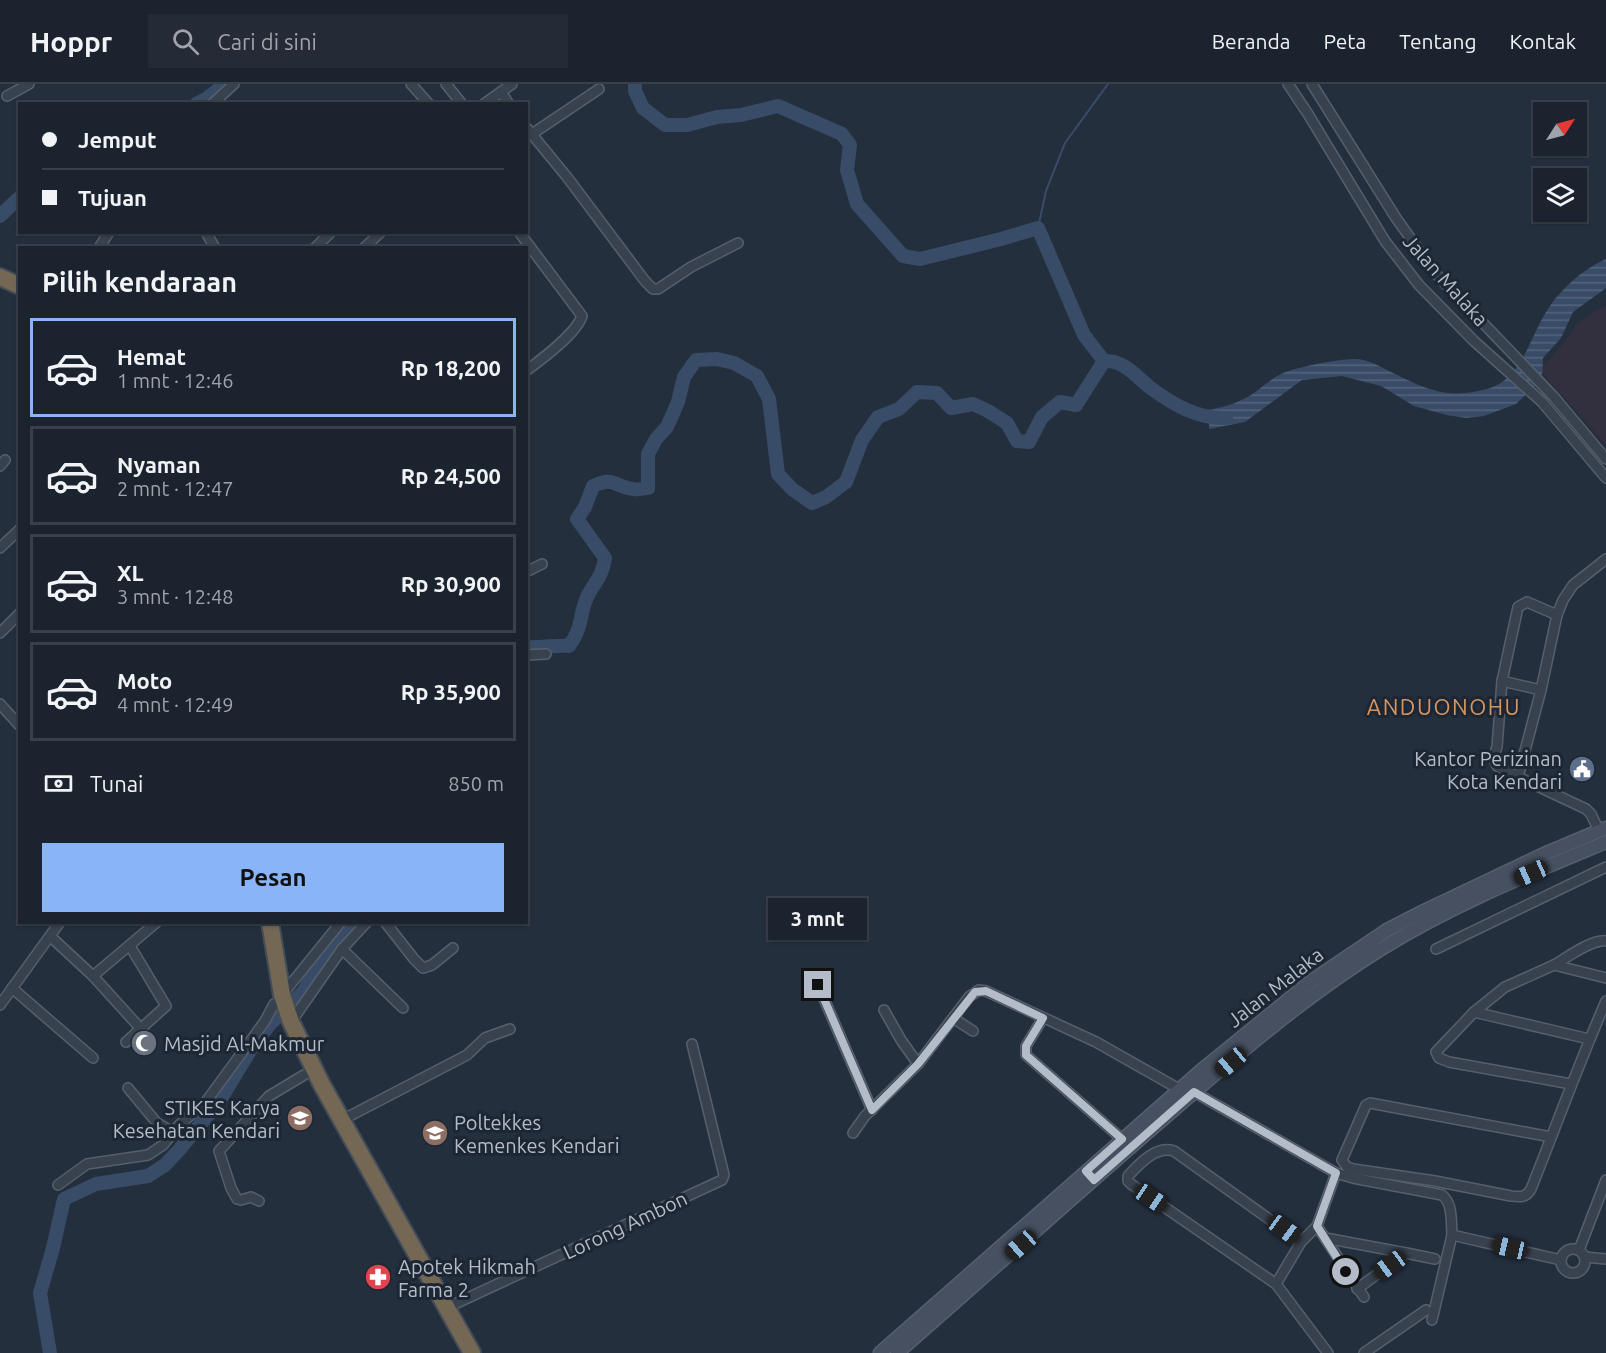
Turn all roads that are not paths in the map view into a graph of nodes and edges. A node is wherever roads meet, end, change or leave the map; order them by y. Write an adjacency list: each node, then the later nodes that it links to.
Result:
1 (29, 84): 10 (street)
2 (234, 84): 11 (street)
3 (411, 84): 12 (street)
4 (446, 84): 13 (street)
5 (512, 84): 9 (street)
6 (1288, 84): 31 (street, Jalan Malaka)
7 (1312, 84): 30 (street, Jalan Malaka)
8 (599, 89): 16 (street)
9 (501, 92): 14 (street); 15 (street)
10 (7, 96)
11 (214, 102)
12 (427, 102)
13 (460, 102)
14 (487, 102)
15 (508, 102)
16 (529, 131): 21 (street)
17 (207, 234): 22 (street)
18 (329, 234): 23 (street)
19 (379, 234): 24 (street)
20 (520, 234): 29 (street)
21 (738, 243)
22 (214, 246)
23 (317, 246)
24 (370, 246)
25 (0, 266): 26 (highway)
26 (18, 274)
27 (0, 277): 28 (highway)
28 (18, 285)
29 (528, 369)
30 (1606, 459)
31 (1606, 478)
32 (18, 531): 33 (street)
33 (0, 548)
34 (1606, 558): 38 (street)
35 (542, 564): 36 (street)
36 (528, 571)
37 (18, 615): 39 (street)
38 (1557, 615): 42 (street); 43 (street)
39 (0, 633)
40 (546, 654): 41 (street)
41 (528, 655)
42 (1502, 681): 43 (street); 46 (street)
43 (1541, 690): 46 (street)
44 (0, 704): 45 (street)
45 (18, 724)
46 (1518, 777): 47 (street)
47 (1599, 827): 88 (street, Jalan Malaka); 89 (street, Jalan Malaka)
48 (1606, 867): 61 (street)
49 (59, 924): 56 (street)
50 (155, 924): 58 (street)
51 (261, 924): 63 (highway)
52 (270, 924): 63 (highway)
53 (339, 924): 69 (street)
54 (366, 924): 60 (street)
55 (387, 924): 59 (street)
56 (51, 937): 64 (street); 67 (street)
57 (1606, 941): 62 (street)
58 (130, 945): 64 (street); 77 (street)
59 (453, 948)
60 (342, 949): 71 (street); 76 (street)
61 (1436, 949)
62 (1554, 965): 65 (street); 73 (street)
63 (273, 972): 69 (highway)
64 (93, 976): 77 (street)
65 (1606, 978)
66 (818, 985): 90 (street)
67 (12, 988): 70 (street); 83 (street)
68 (1606, 1001): 80 (street)
69 (279, 1002): 76 (highway); 92 (street)
70 (0, 1005)
71 (403, 1008)
72 (885, 1010): 84 (street)
73 (1474, 1012): 80 (street); 86 (street)
74 (953, 1018): 75 (street); 79 (street); 84 (street)
75 (1043, 1018): 88 (street); 95 (street)
76 (287, 1024): 85 (highway); 91 (highway)
77 (141, 1029): 81 (street)
78 (510, 1029): 91 (street)
79 (973, 1030)
80 (1589, 1039): 86 (street)
81 (126, 1042)
82 (692, 1044): 114 (street, Lorong Ambon)
83 (93, 1058)
84 (918, 1064): 90 (street)
85 (304, 1075): 98 (highway); 101 (street)
86 (1571, 1084): 94 (street)
87 (128, 1088): 92 (street)
88 (1179, 1089): 95 (street, Jalan Malaka)
89 (1196, 1094): 96 (street); 97 (street, Jalan Malaka)
90 (872, 1110): 93 (street)
91 (342, 1120): 98 (highway)
92 (174, 1132): 100 (street)
93 (854, 1133)
94 (1551, 1137): 94 (street)
95 (1122, 1139): 97 (street, Jalan Malaka)
96 (1336, 1173): 102 (street); 103 (street)
97 (1090, 1175): 119 (street, Jalan Malaka); 120 (street, Jalan Malaka)
98 (368, 1177): 114 (highway); 117 (highway)
99 (1606, 1180): 107 (street)
100 (58, 1185)
101 (259, 1201)
102 (1317, 1226): 104 (street); 105 (street)
103 (1452, 1235): 110 (street); 116 (street)
104 (1325, 1238): 106 (street); 112 (street)
105 (1301, 1242): 111 (street); 111 (street)
106 (1406, 1253): 108 (street); 112 (street)
107 (1582, 1254): 109 (street); 110 (street); 110 (street)
108 (1435, 1258)
109 (1606, 1259)
110 (1561, 1260)
111 (1276, 1284): 121 (street)
112 (1357, 1288): 113 (street)
113 (1364, 1298)
114 (446, 1308): 118 (highway)
115 (1426, 1310): 122 (street)
116 (1432, 1320)
117 (459, 1353)
118 (472, 1353)
119 (880, 1353)
120 (897, 1353)
121 (1328, 1353)
122 (1364, 1353)

